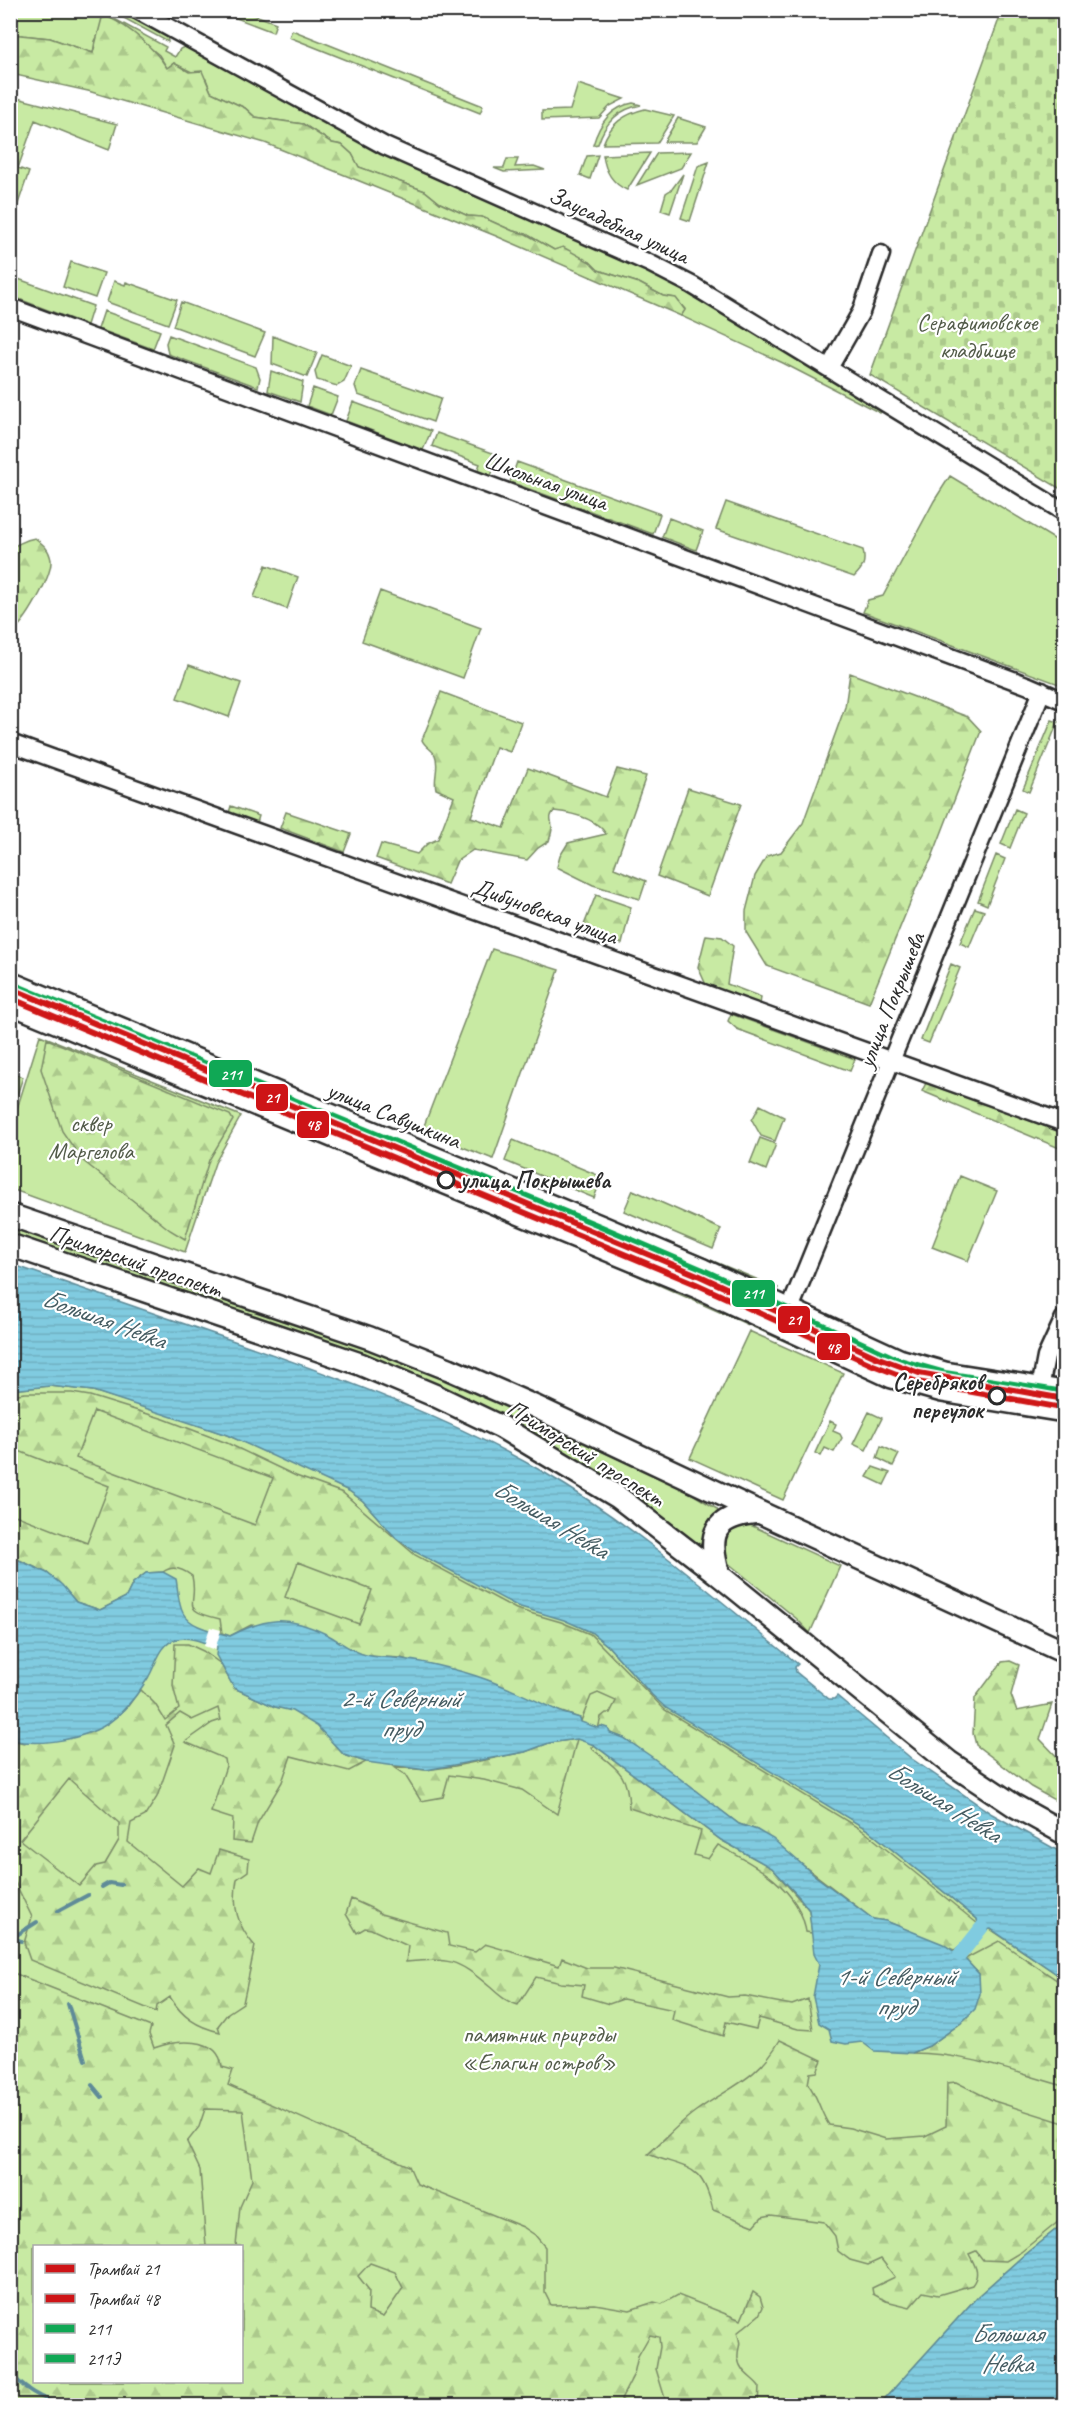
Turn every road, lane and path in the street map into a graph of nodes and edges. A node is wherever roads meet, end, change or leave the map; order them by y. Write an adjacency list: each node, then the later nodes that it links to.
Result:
1 (137, 10): 4 (street, Заусадебная улица)
2 (881, 254): 4 (street)
3 (10, 308): 6 (street, Школьная улица)
4 (829, 368): 5 (street, Заусадебная улица)
5 (1065, 512)
6 (1042, 691): 7 (street, Школьная улица); 11 (street, улица Покрышева)
7 (1065, 701)
8 (10, 743): 11 (street, Дибуновская улица)
9 (10, 983): 15 (main road, улица Савушкина)
10 (10, 1003): 15 (main road, улица Савушкина)
11 (892, 1062): 12 (street, Дибуновская улица); 15 (street, улица Покрышева)
12 (1065, 1124)
13 (10, 1215): 20 (main road, Приморский проспект)
14 (10, 1245): 21 (main road, Приморский проспект)
15 (786, 1318): 18 (main road, улица Савушкина)
16 (1065, 1318): 18 (street)
17 (1065, 1392): 18 (main road, улица Савушкина)
18 (1038, 1397): 19 (main road, улица Савушкина)
19 (1065, 1411)
20 (759, 1512): 21 (main road); 22 (main road, Приморский проспект)
21 (719, 1575): 23 (main road, Приморский проспект)
22 (1065, 1652)
23 (1065, 1833)

